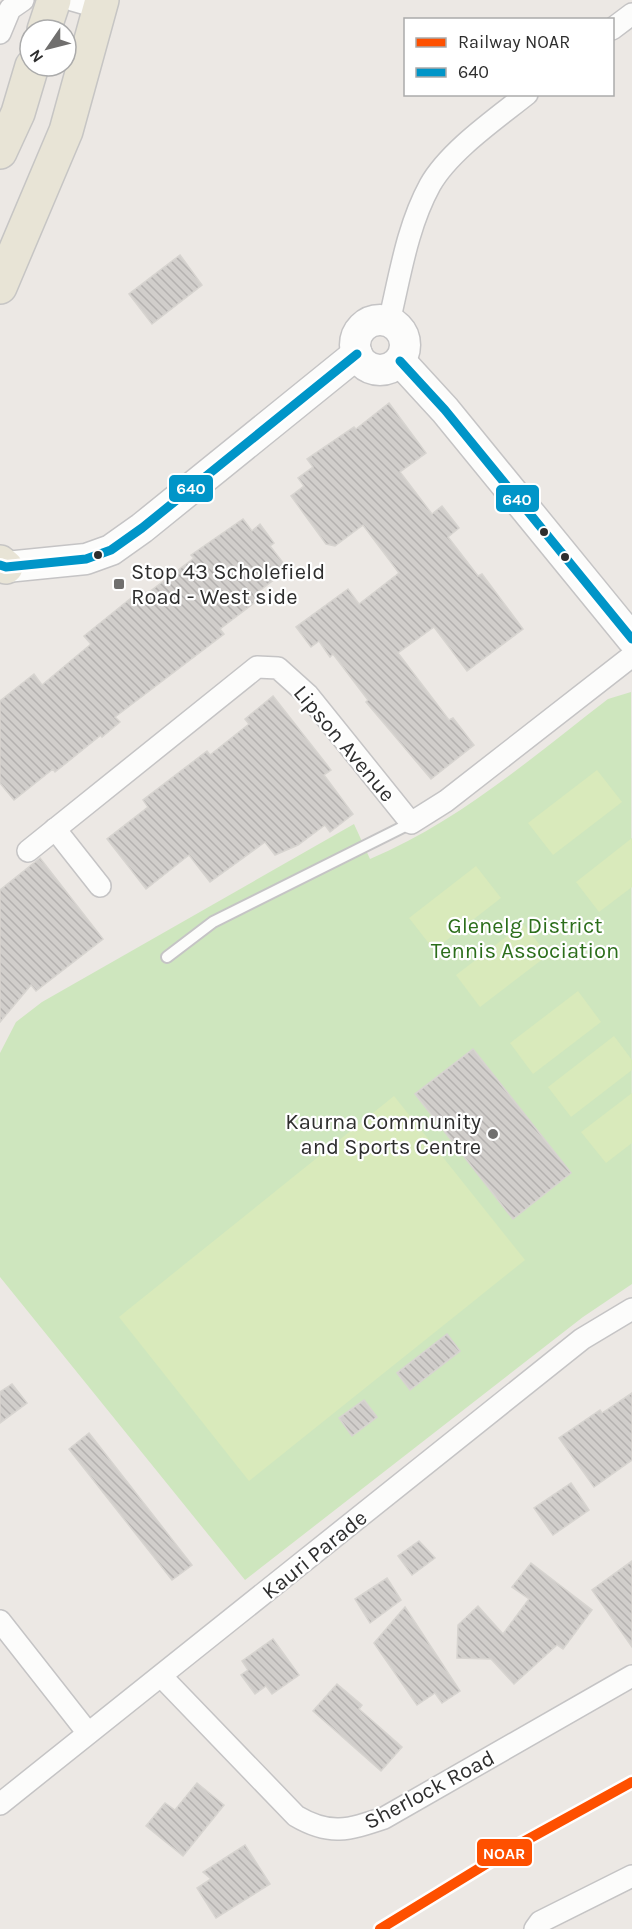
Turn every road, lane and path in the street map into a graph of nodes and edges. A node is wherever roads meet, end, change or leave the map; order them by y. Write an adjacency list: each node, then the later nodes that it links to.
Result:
1 (23, 0): 7 (street)
2 (54, 0): 5 (main road)
3 (91, 3): 11 (main road)
4 (632, 14): 6 (street)
5 (48, 18)
6 (614, 28)
7 (0, 33)
8 (28, 78): 10 (main road)
9 (524, 96): 12 (street)
10 (0, 152)
11 (0, 287)
12 (389, 322): 13 (street); 14 (street)
13 (357, 354): 14 (street); 15 (street)
14 (400, 361): 16 (street)
15 (2, 565)
16 (632, 639)
17 (632, 656): 18 (street, Lipson Avenue)
18 (411, 823): 19 (street, Lipson Avenue); 22 (lane)
19 (55, 829): 20 (street, Lipson Avenue); 21 (street)
20 (28, 851)
21 (100, 886)
22 (167, 957)
23 (632, 1308): 25 (street, Kauri Parade)
24 (0, 1621): 27 (street)
25 (161, 1676): 26 (street, Sherlock Road); 27 (street, Kauri Parade)
26 (632, 1676)
27 (88, 1733): 28 (street, Kauri Parade)
28 (0, 1804)
29 (632, 1876): 30 (street)
30 (534, 1929)

